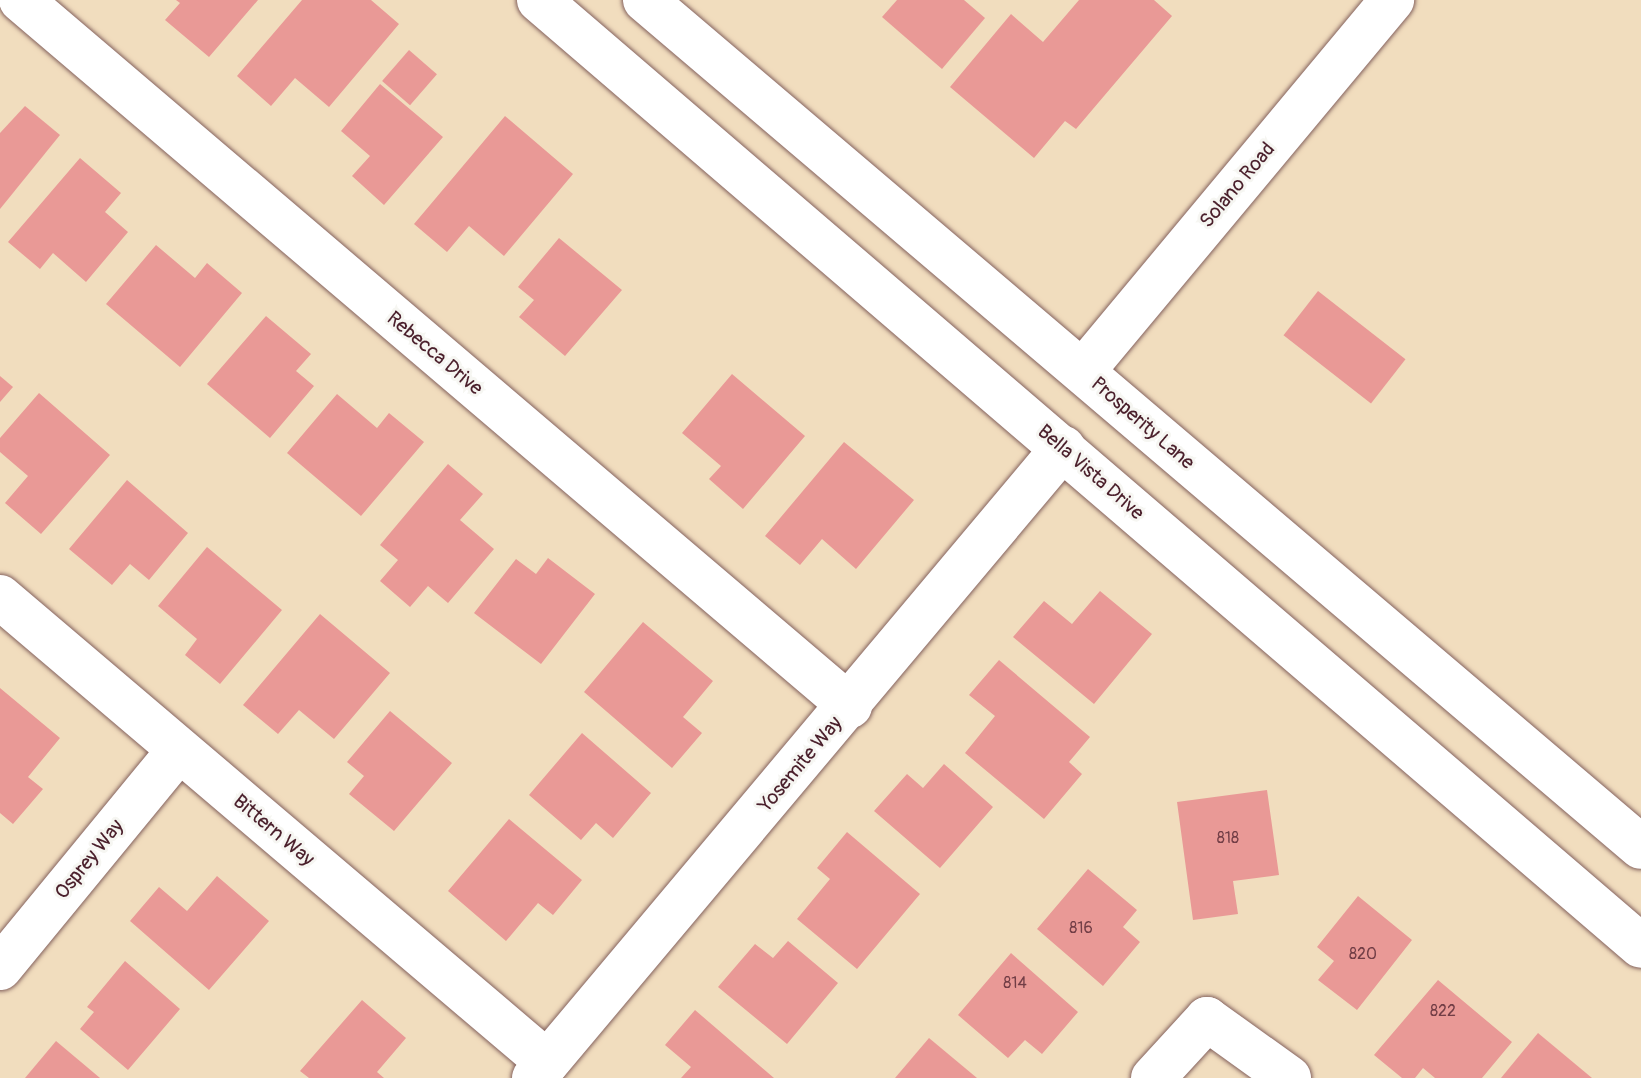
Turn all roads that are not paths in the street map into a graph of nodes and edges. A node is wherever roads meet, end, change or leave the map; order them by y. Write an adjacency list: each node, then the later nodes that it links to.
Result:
1 (21, 0): 8 (street, Rebecca Drive)
2 (539, 0): 6 (street, Bella Vista Drive)
3 (645, 0): 5 (street, Prosperity Lane)
4 (1392, 0): 5 (street, Solano Road)
5 (1083, 371): 10 (street, Prosperity Lane)
6 (1063, 448): 8 (street, Yosemite Way); 11 (street, Bella Vista Drive)
7 (0, 597): 9 (street, Bittern Way)
8 (850, 706): 13 (street, Yosemite Way)
9 (179, 750): 12 (street, Osprey Way); 13 (street, Bittern Way)
10 (1641, 847)
11 (1641, 946)
12 (0, 968)
13 (541, 1070)
14 (1153, 1078): 15 (street)
15 (1289, 1078)

